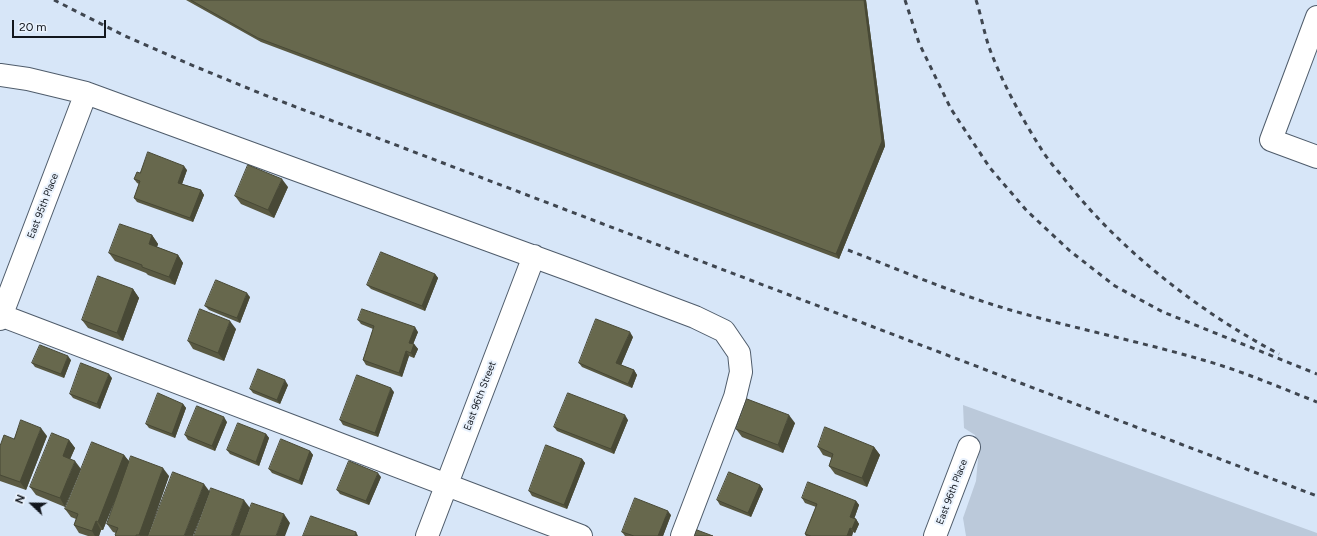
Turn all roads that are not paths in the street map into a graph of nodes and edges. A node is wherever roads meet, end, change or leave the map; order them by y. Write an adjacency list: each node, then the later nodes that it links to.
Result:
1 (1317, 17): 4 (street)
2 (0, 75): 3 (street)
3 (86, 93): 5 (street); 6 (street, East 95th Place)
4 (1317, 157)
5 (534, 256): 8 (street, East 96th Street); 11 (street)
6 (0, 317): 8 (street)
7 (969, 447): 12 (street, East 96th Place)
8 (446, 485): 9 (street, East 96th Street); 10 (street)
9 (426, 536)
10 (581, 536)
11 (682, 536)
12 (935, 536)

